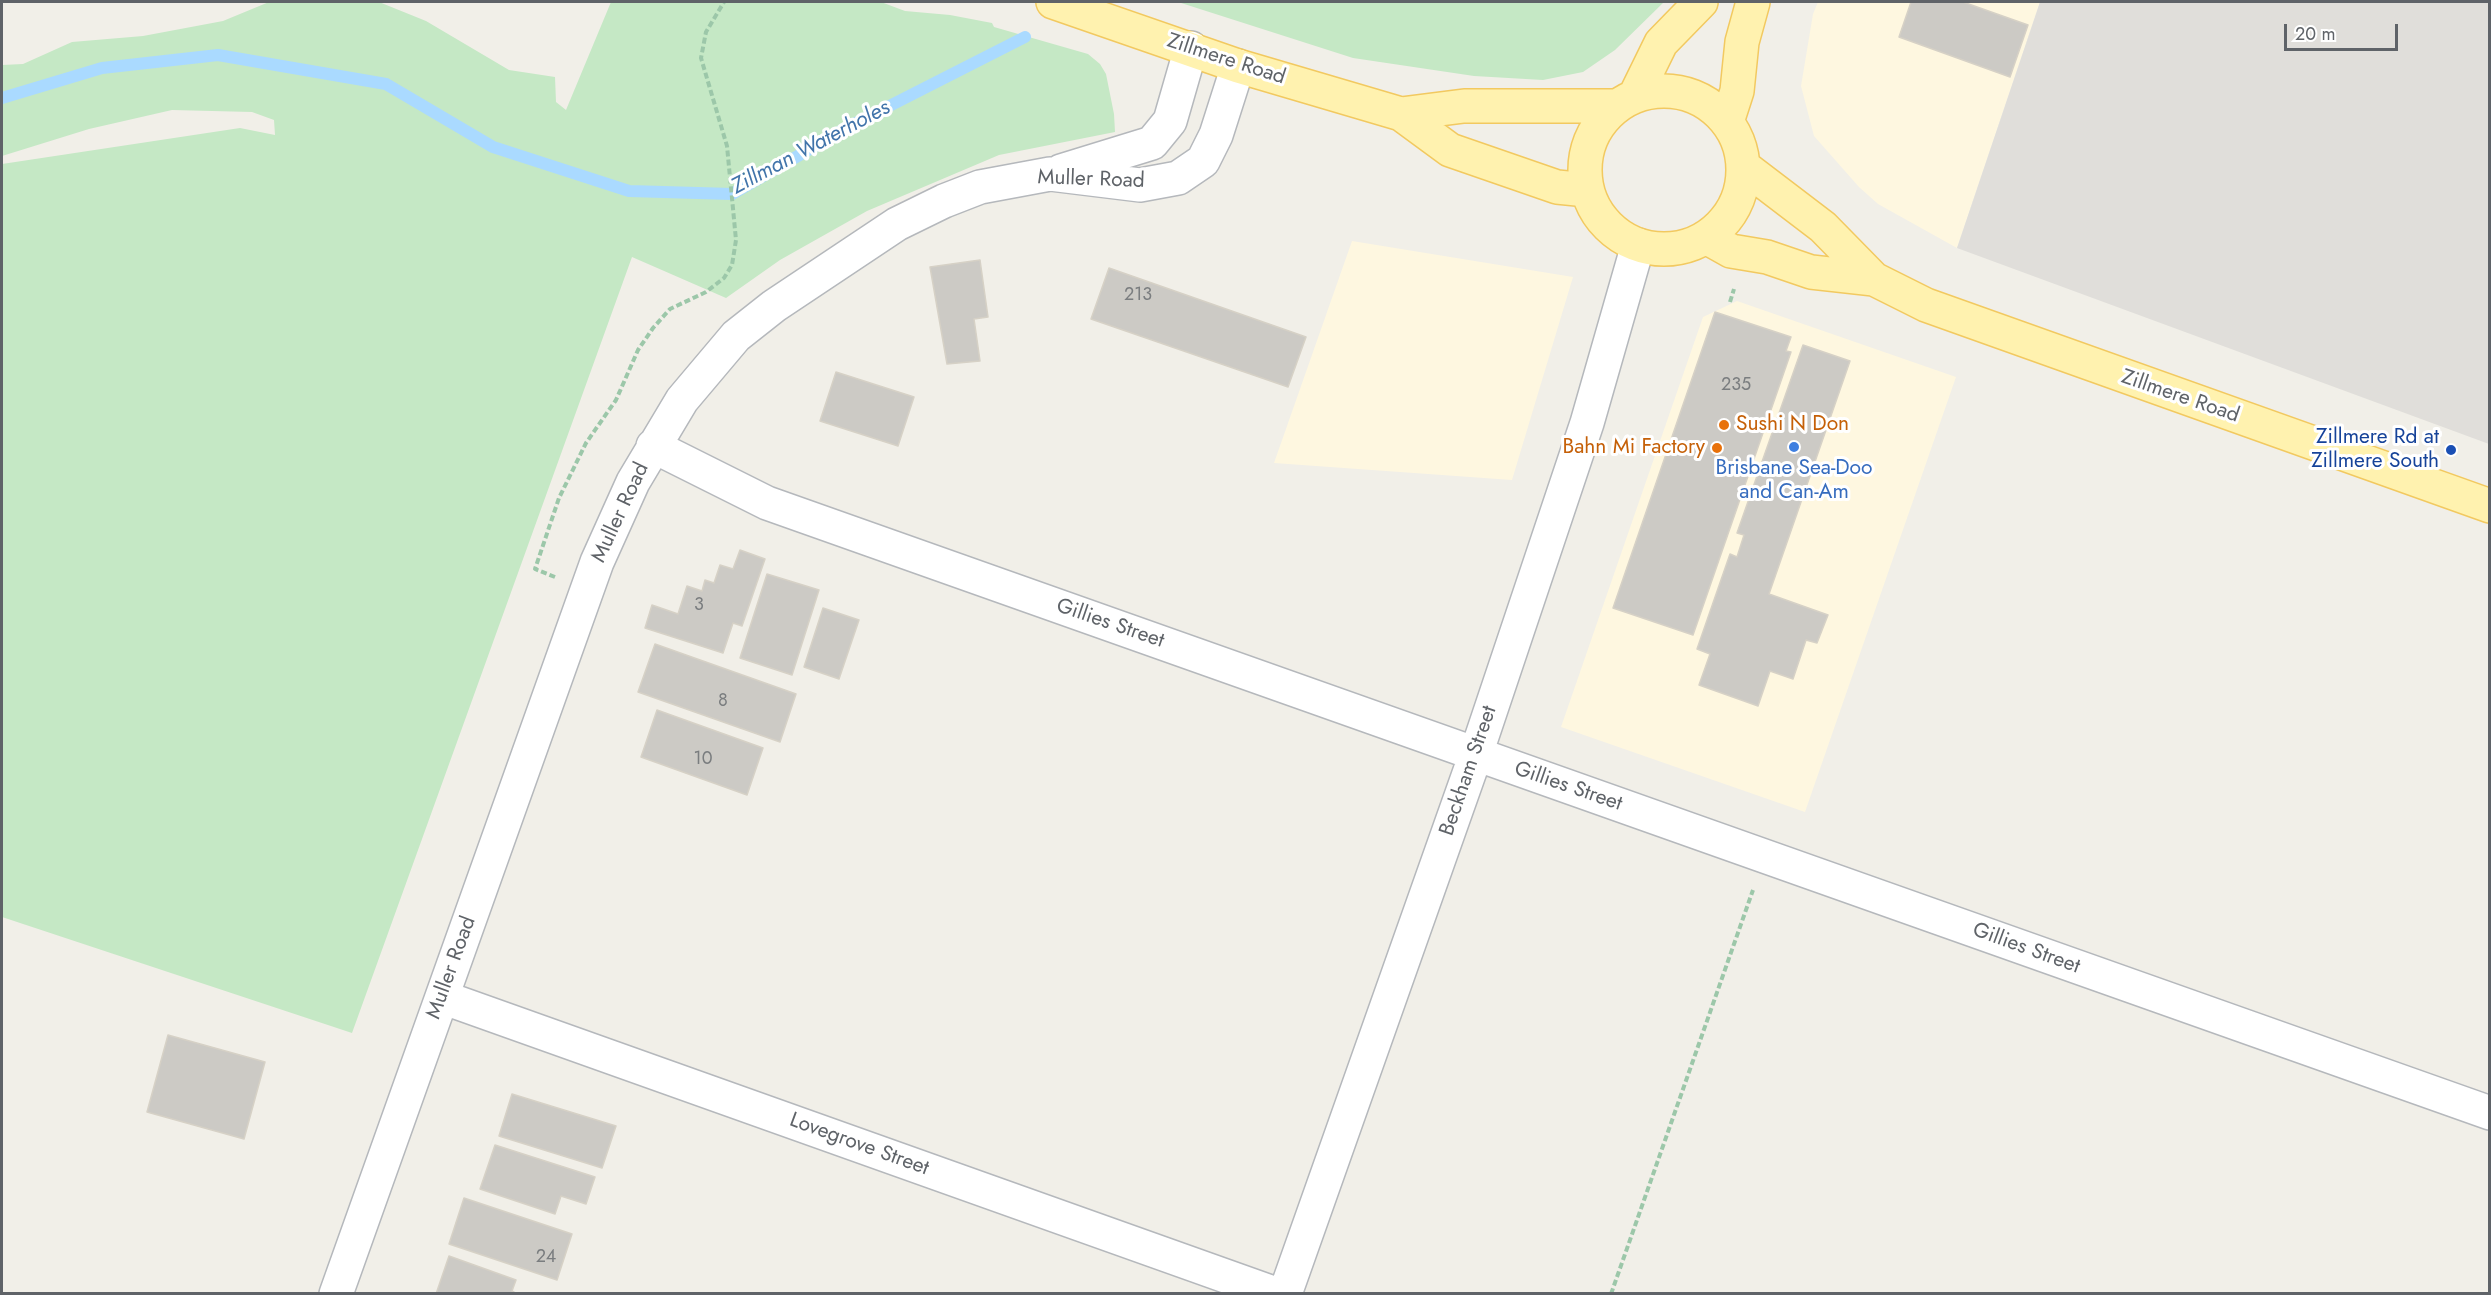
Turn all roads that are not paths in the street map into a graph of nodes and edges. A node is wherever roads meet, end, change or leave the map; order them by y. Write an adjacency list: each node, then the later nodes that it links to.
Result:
1 (1053, 2): 4 (main road, Zillmere Road)
2 (1701, 2): 6 (main road)
3 (1753, 2): 8 (main road)
4 (1191, 48): 5 (main road, Zillmere Road); 10 (street)
5 (1238, 66): 7 (main road, Zillmere Road); 10 (street, Muller Road)
6 (1626, 101): 7 (main road, Zillmere Road); 8 (main road); 11 (main road)
7 (1401, 114): 11 (main road, Zillmere Road)
8 (1727, 122): 9 (main road)
9 (1743, 166): 12 (main road); 14 (main road, Zillmere Road)
10 (1050, 174): 15 (street, Muller Road)
11 (1587, 190): 13 (main road)
12 (1706, 237): 13 (main road); 14 (main road, Zillmere Road)
13 (1638, 245): 17 (street, Beckham Street)
14 (1874, 279): 16 (main road, Zillmere Road)
15 (653, 446): 17 (street, Gillies Street); 18 (street, Muller Road)
16 (2490, 506)
17 (1476, 754): 19 (street, Gillies Street); 22 (street, Beckham Street)
18 (441, 997): 20 (street, Muller Road); 21 (street, Lovegrove Street)
19 (2490, 1113)
20 (336, 1293)
21 (1276, 1293)
22 (1285, 1293)

